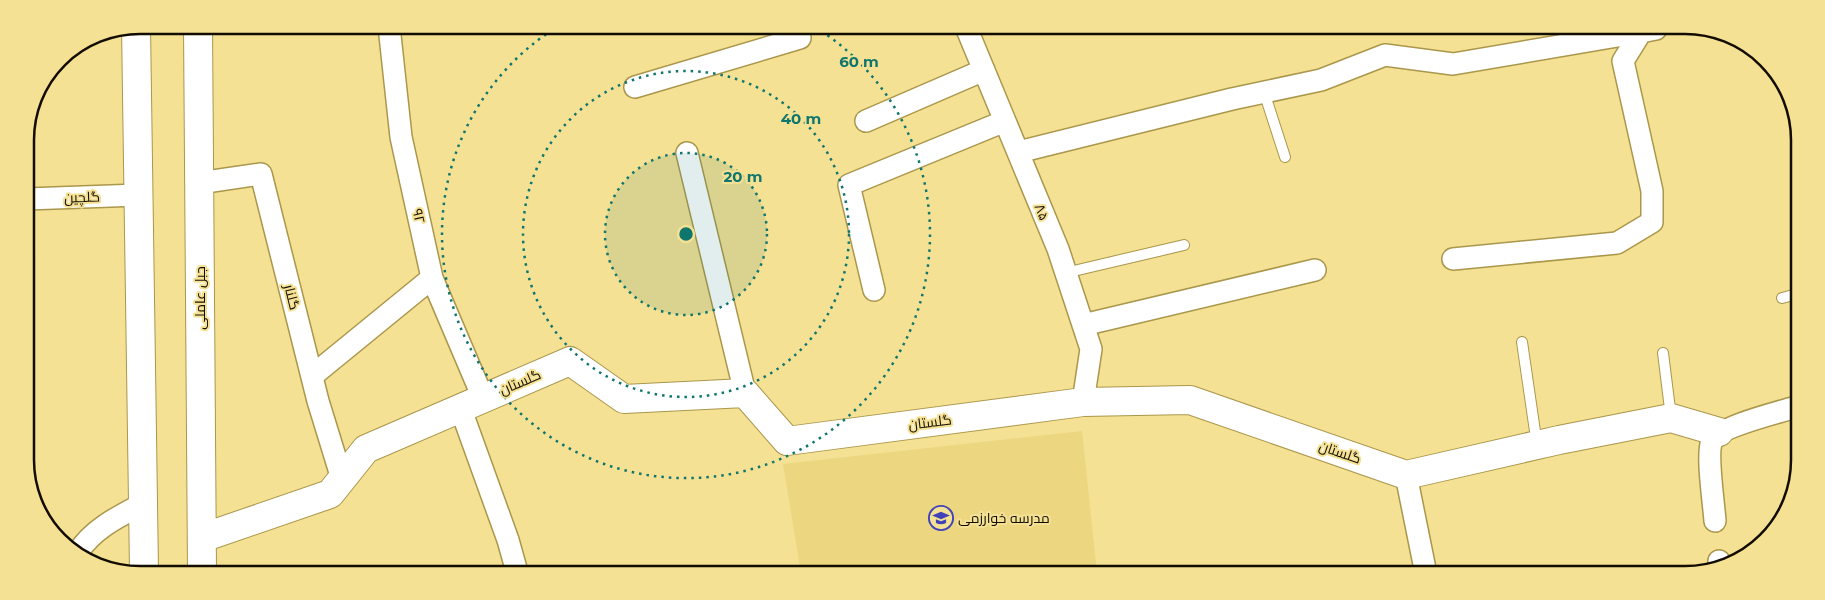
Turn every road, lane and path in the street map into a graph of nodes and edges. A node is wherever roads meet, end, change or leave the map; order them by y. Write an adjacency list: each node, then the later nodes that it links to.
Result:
1 (136, 34): 17 (street)
2 (198, 34): 16 (street, جبل عاملی)
3 (390, 34): 23 (street, ۹۲)
4 (798, 34): 9 (street)
5 (969, 34): 8 (street, ۸۵)
6 (1608, 34): 10 (street)
7 (1646, 34): 20 (street)
8 (984, 70): 11 (street); 12 (street, ۸۵)
9 (635, 87)
10 (1264, 92): 13 (street); 15 (lane)
11 (866, 121)
12 (1005, 121): 13 (street, ۸۵); 24 (street)
13 (1018, 152): 22 (street, ۸۵)
14 (687, 153): 31 (street)
15 (1285, 157)
16 (199, 183): 30 (street, گلنار); 42 (street, جبل عاملی)
17 (139, 195): 18 (street, گلچین); 40 (street)
18 (34, 199)
19 (1184, 245): 22 (lane)
20 (1453, 259)
21 (1315, 270): 27 (street)
22 (1066, 273): 27 (street, ۸۵)
23 (432, 278): 30 (street); 33 (street, ۹۲)
24 (874, 290)
25 (1791, 296): 26 (lane)
26 (1782, 298)
27 (1083, 325): 32 (street, ۸۵)
28 (1522, 342): 37 (lane)
29 (1664, 353): 35 (lane)
30 (312, 376): 39 (street, گلنار)
31 (745, 393): 32 (street, گلستان); 33 (street, گلستان)
32 (1082, 402): 38 (street, گلستان)
33 (471, 403): 39 (street, گلستان); 46 (street, ۹۲)
34 (1791, 410): 36 (street)
35 (1671, 418): 36 (street); 37 (street)
36 (1719, 432): 41 (street)
37 (1537, 445): 38 (street)
38 (1406, 475): 47 (street)
39 (342, 479): 42 (street, گلستان)
40 (144, 503): 43 (street); 44 (street)
41 (1716, 521)
42 (202, 538): 45 (street, جبل عاملی)
43 (81, 548)
44 (144, 566)
45 (202, 566)
46 (514, 566)
47 (1424, 566)

